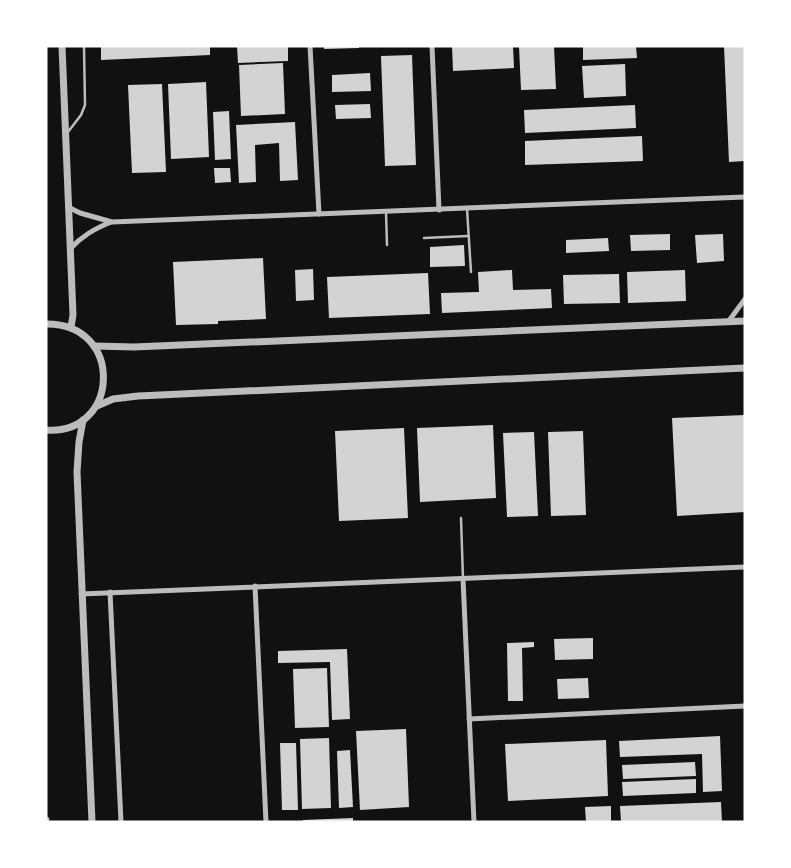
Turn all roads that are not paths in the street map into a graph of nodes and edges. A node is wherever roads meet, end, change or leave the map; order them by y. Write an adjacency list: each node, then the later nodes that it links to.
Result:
1 (62, 46): 5 (street)
2 (84, 46): 5 (lane)
3 (310, 46): 11 (street)
4 (432, 46): 9 (street)
5 (65, 135): 7 (street)
6 (745, 197): 8 (street)
7 (68, 207): 12 (street); 16 (street)
8 (467, 209): 9 (street); 13 (lane)
9 (439, 210): 10 (street)
10 (386, 212): 11 (street); 15 (lane)
11 (319, 214): 12 (street)
12 (112, 222): 16 (street)
13 (468, 236): 14 (lane); 17 (lane)
14 (424, 238)
15 (387, 246)
16 (70, 249): 22 (street)
17 (471, 272)
18 (745, 300): 20 (street)
19 (745, 321): 20 (street)
20 (728, 322): 23 (street)
21 (46, 324): 22 (street)
22 (71, 328): 23 (street)
23 (94, 346): 25 (street)
24 (745, 368): 25 (street)
25 (97, 406): 26 (street)
26 (83, 420): 27 (street); 33 (street)
27 (46, 430)
28 (461, 518): 30 (lane)
29 (745, 567): 30 (street)
30 (463, 579): 31 (street); 35 (street)
31 (255, 586): 32 (street); 38 (street)
32 (110, 592): 33 (street); 37 (street)
33 (81, 594): 36 (street)
34 (745, 706): 35 (street)
35 (469, 718): 39 (street)
36 (92, 822)
37 (121, 822)
38 (266, 822)
39 (474, 822)

